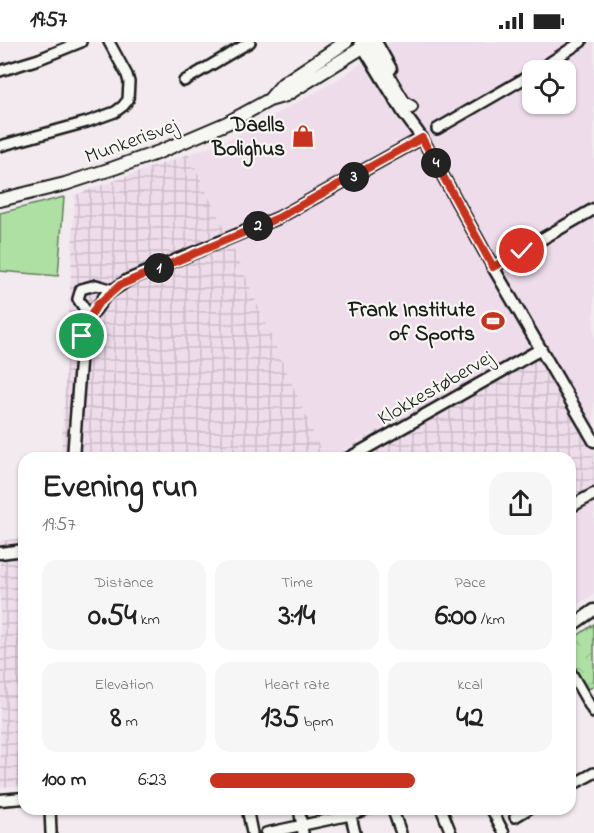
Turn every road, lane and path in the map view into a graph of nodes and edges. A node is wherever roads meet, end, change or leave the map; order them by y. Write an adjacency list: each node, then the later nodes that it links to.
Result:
1 (81, 42): 8 (street)
2 (108, 42): 15 (street)
3 (250, 42): 10 (street)
4 (346, 42): 11 (main road, Munkerisvej)
5 (581, 42): 7 (street)
6 (366, 43): 11 (main road, Munkerisvej); 12 (main road); 14 (street)
7 (553, 60)
8 (0, 71)
9 (522, 80): 13 (street)
10 (184, 81)
11 (269, 100): 16 (main road, Munkerisvej)
12 (411, 107): 14 (street)
13 (437, 129)
14 (419, 134): 18 (street); 19 (street)
15 (0, 146)
16 (0, 200)
17 (594, 209): 18 (street)
18 (493, 267): 21 (street)
19 (113, 290): 20 (street); 20 (street)
20 (90, 317): 23 (street)
21 (541, 349): 22 (street); 24 (street, Klokkestøbervej)
22 (594, 441)
23 (73, 452)
24 (360, 452)
25 (594, 494): 26 (street)
26 (576, 504)
27 (18, 551): 28 (street)
28 (0, 553)
29 (594, 610): 30 (street)
30 (576, 623)
31 (576, 682): 32 (street)
32 (594, 713)
33 (594, 772): 34 (street)
34 (576, 782)
35 (18, 798): 36 (street)
36 (0, 800)
37 (50, 815): 47 (street)
38 (248, 815): 48 (street)
39 (342, 815): 46 (street)
40 (351, 815): 50 (street)
41 (395, 815): 51 (street)
42 (444, 815): 52 (street)
43 (494, 815): 53 (street)
44 (518, 815): 45 (street)
45 (515, 817)
46 (303, 829): 49 (street)
47 (51, 833)
48 (252, 833)
49 (266, 833)
50 (355, 833)
51 (401, 833)
52 (451, 833)
53 (504, 833)

